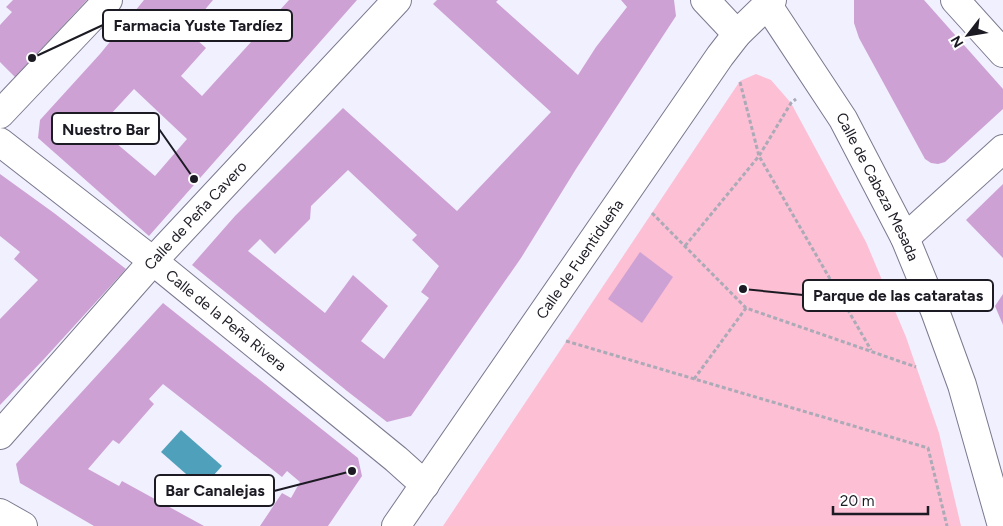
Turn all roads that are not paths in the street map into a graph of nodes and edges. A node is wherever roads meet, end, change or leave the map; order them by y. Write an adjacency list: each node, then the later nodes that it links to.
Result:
1 (108, 0): 8 (street)
2 (397, 0): 12 (street, Calle de Peña Cavero)
3 (705, 0): 6 (street)
4 (955, 0): 7 (street)
5 (769, 2): 6 (street, Calle de Fuentidueña); 11 (street, Calle de Cabeza Mesada)
6 (737, 34): 14 (street, Calle de Fuentidueña)
7 (1003, 53)
8 (0, 114)
9 (0, 142): 12 (street, Calle de la Peña Rivera)
10 (1003, 149): 11 (street)
11 (905, 238): 18 (street, Calle de Cabeza Mesada)
12 (153, 261): 13 (street, Calle de Peña Cavero); 14 (street, Calle de la Peña Rivera)
13 (0, 435)
14 (425, 485): 17 (street, Calle de Fuentidueña)
15 (0, 513): 16 (street)
16 (23, 526)
17 (396, 526)
18 (1002, 526)

